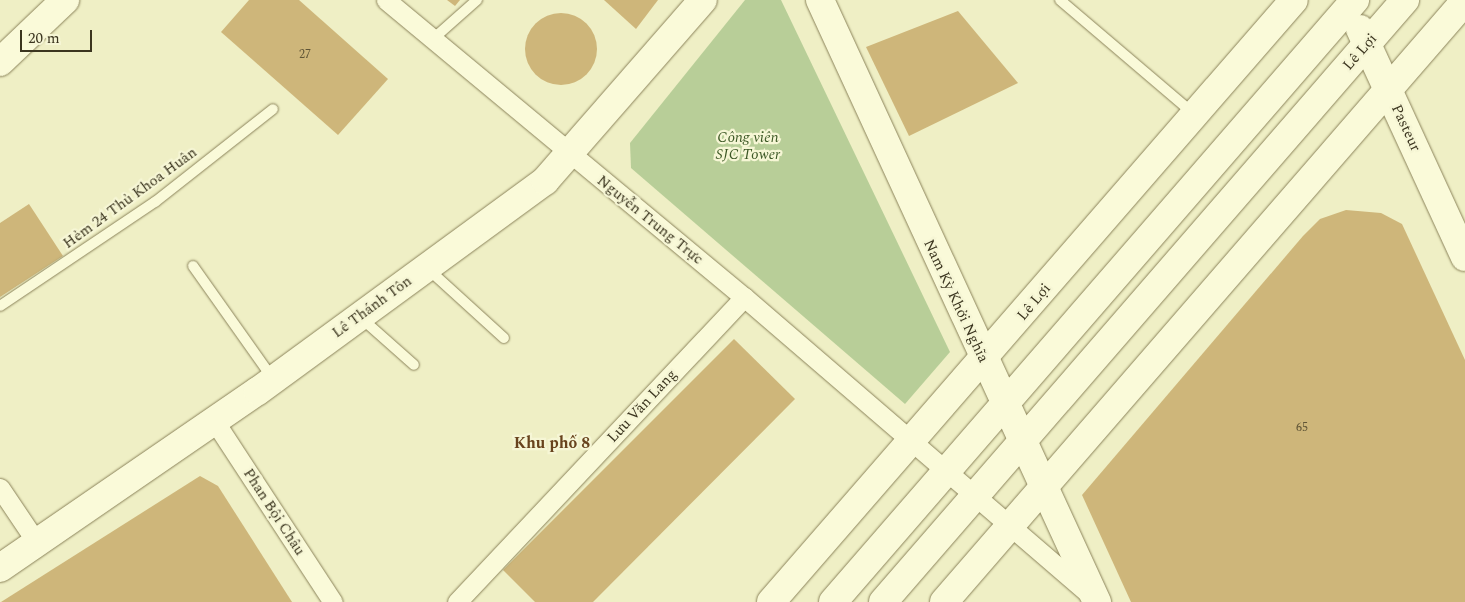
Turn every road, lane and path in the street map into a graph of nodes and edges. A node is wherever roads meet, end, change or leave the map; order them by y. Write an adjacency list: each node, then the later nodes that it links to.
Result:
1 (65, 0): 13 (street)
2 (386, 0): 11 (street, Nguyễn Trung Trực)
3 (477, 0): 11 (lane)
4 (703, 0): 17 (street, Lê Thánh Tôn)
5 (820, 0): 25 (street, Nam Kỳ Khởi Nghĩa)
6 (1060, 0): 16 (lane)
7 (1294, 0): 16 (street, Lê Lợi)
8 (1405, 0): 12 (street, Lê Lợi)
9 (1465, 1): 14 (street)
10 (1350, 2): 12 (street, Pasteur); 28 (street)
11 (433, 39): 17 (street, Nguyễn Trung Trực)
12 (1366, 44): 14 (street, Pasteur); 31 (street, Lê Lợi)
13 (0, 62)
14 (1388, 90): 18 (street, Pasteur); 33 (street)
15 (273, 109): 22 (lane, Hẻm 24 Thủ Khoa Huân)
16 (1193, 113): 25 (street, Lê Lợi)
17 (570, 154): 20 (street, Lê Thánh Tôn); 21 (street, Nguyễn Trung Trực)
18 (1465, 257)
19 (193, 266): 27 (lane)
20 (426, 268): 23 (street, Lê Thánh Tôn); 24 (lane)
21 (744, 297): 30 (street, Nguyễn Trung Trực); 41 (street, Lưu Văn Lang)
22 (0, 306)
23 (360, 316): 26 (lane); 27 (street, Lê Thánh Tôn)
24 (504, 338)
25 (983, 360): 28 (street, Nam Kỳ Khởi Nghĩa); 30 (street, Lê Lợi)
26 (414, 365)
27 (273, 379): 29 (street, Lê Thánh Tôn)
28 (1004, 405): 31 (street, Nam Kỳ Khởi Nghĩa); 32 (street)
29 (215, 422): 37 (street, Lê Thánh Tôn); 40 (street, Phan Bội Châu)
30 (911, 442): 32 (street, Nguyễn Trung Trực); 42 (street, Lê Lợi)
31 (1022, 442): 33 (street, Nam Kỳ Khởi Nghĩa); 35 (street, Lê Lợi)
32 (946, 472): 35 (street, Nam Kỳ Khởi Nghĩa); 43 (street)
33 (1044, 487): 36 (street); 39 (street, Nam Kỳ Khởi Nghĩa)
34 (0, 488): 37 (street)
35 (975, 496): 36 (street, Nam Kỳ Khởi Nghĩa); 44 (street, Lê Lợi)
36 (1010, 525): 39 (street, Nam Kỳ Khởi Nghĩa); 45 (street)
37 (37, 543): 38 (street, Lê Thánh Tôn)
38 (0, 568)
39 (1096, 601)
40 (333, 602)
41 (457, 602)
42 (771, 602)
43 (833, 602)
44 (883, 602)
45 (944, 602)

